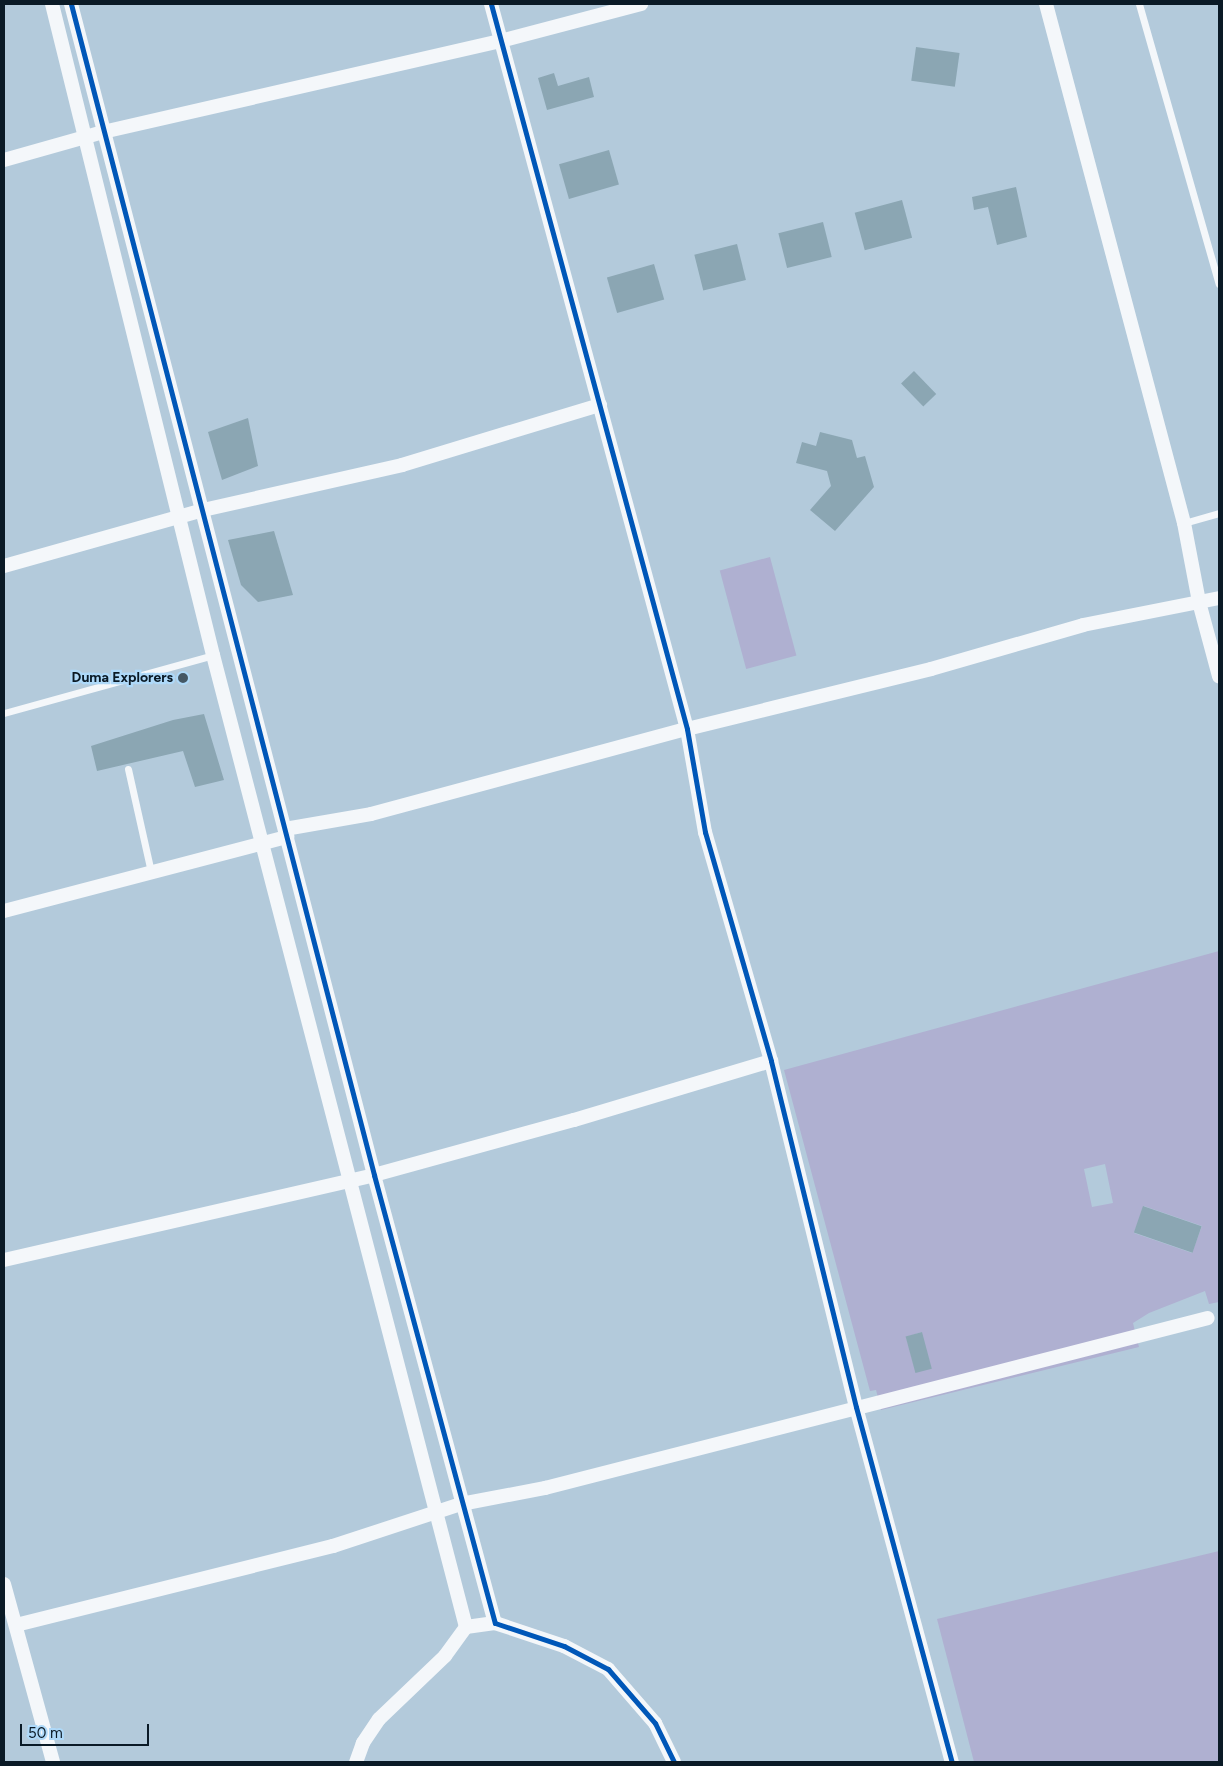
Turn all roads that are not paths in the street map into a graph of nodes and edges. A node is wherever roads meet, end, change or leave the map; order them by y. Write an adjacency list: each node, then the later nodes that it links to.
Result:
1 (52, 4): 9 (street)
2 (71, 4): 8 (street)
3 (491, 4): 7 (street)
4 (641, 4): 7 (street)
5 (1046, 4): 16 (street)
6 (1139, 4): 11 (lane)
7 (500, 40): 8 (street); 12 (street)
8 (103, 132): 9 (street); 13 (street)
9 (85, 138): 10 (street); 15 (street)
10 (4, 160)
11 (1219, 284)
12 (600, 405): 13 (street); 23 (street)
13 (203, 510): 15 (street); 25 (street)
14 (1219, 513): 16 (lane)
15 (179, 518): 17 (street); 20 (street)
16 (1184, 523): 19 (street)
17 (4, 566)
18 (1219, 598): 19 (street)
19 (1199, 602): 21 (street); 23 (street)
20 (213, 655): 22 (lane); 26 (street)
21 (1219, 676)
22 (4, 713)
23 (687, 729): 25 (street); 29 (street)
24 (128, 768): 27 (lane)
25 (286, 833): 26 (street); 30 (street)
26 (262, 843): 27 (street); 31 (street)
27 (151, 872): 28 (street)
28 (4, 911)
29 (772, 1061): 30 (street); 34 (street)
30 (374, 1175): 31 (street); 35 (street)
31 (349, 1181): 32 (street); 36 (street)
32 (4, 1260)
33 (1208, 1318): 34 (street)
34 (856, 1407): 35 (street); 44 (street)
35 (461, 1504): 36 (street); 38 (street)
36 (436, 1510): 39 (street); 40 (street)
37 (4, 1584): 39 (street)
38 (495, 1623): 40 (street); 43 (street)
39 (16, 1625): 41 (street)
40 (466, 1627): 42 (street)
41 (53, 1762)
42 (356, 1762)
43 (674, 1762)
44 (952, 1762)

